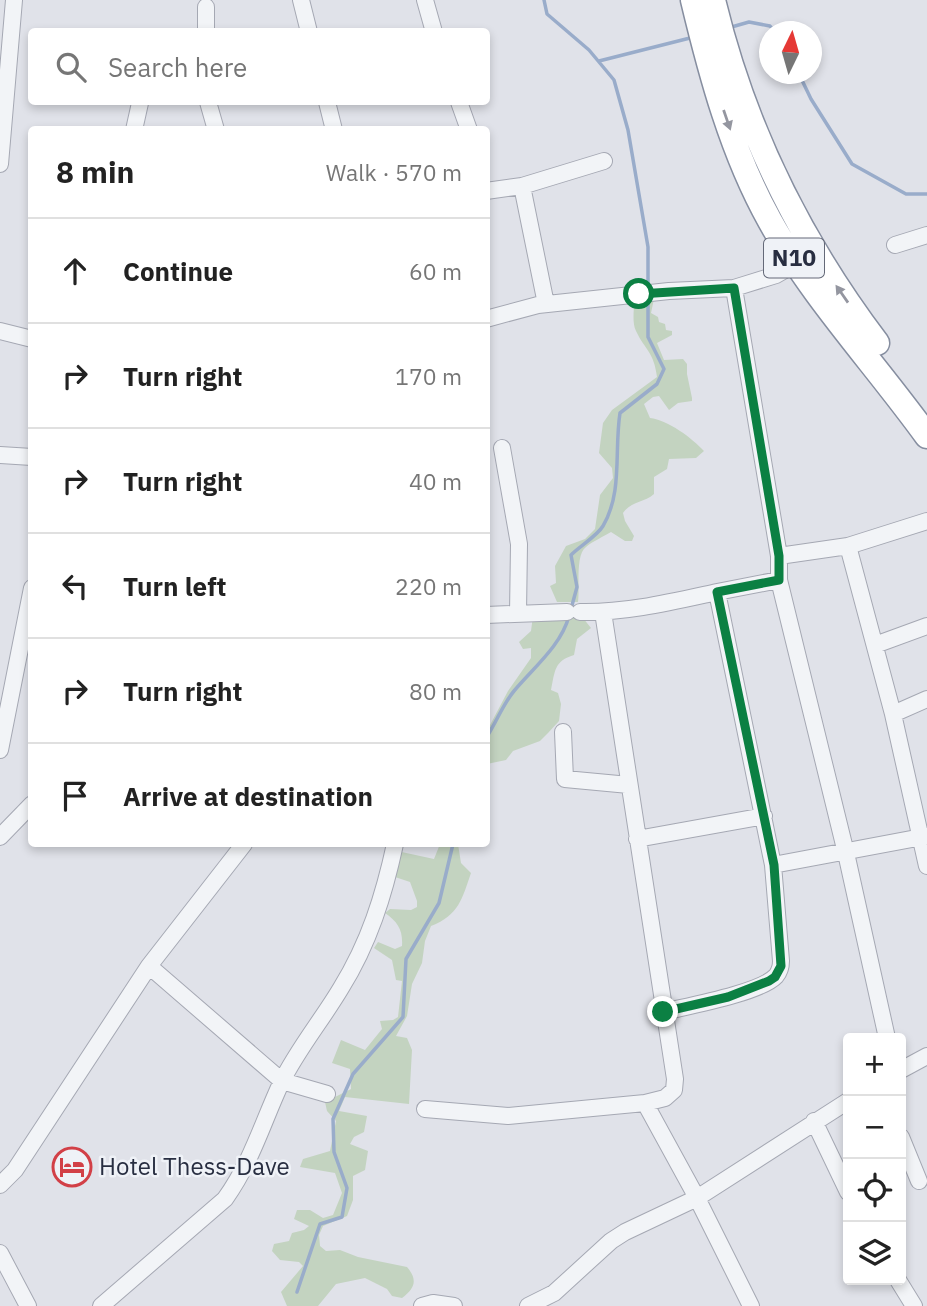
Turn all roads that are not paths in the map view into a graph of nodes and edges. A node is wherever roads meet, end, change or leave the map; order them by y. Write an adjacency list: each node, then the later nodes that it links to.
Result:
1 (14, 0): 18 (street)
2 (301, 0): 7 (street)
3 (425, 0): 8 (street)
4 (206, 7): 6 (street)
5 (705, 9): 23 (highway, N10)
6 (206, 28)
7 (308, 28)
8 (433, 28)
9 (140, 105): 13 (street)
10 (209, 105): 14 (street)
11 (328, 105): 15 (street)
12 (460, 105): 16 (street)
13 (135, 126)
14 (215, 126)
15 (333, 126)
16 (468, 126)
17 (604, 161): 19 (street)
18 (0, 164)
19 (522, 186): 20 (street); 25 (street)
20 (490, 190)
21 (927, 235): 22 (street)
22 (895, 245)
23 (807, 258): 24 (street); 29 (highway, N10)
24 (734, 288): 25 (street); 37 (street)
25 (546, 304): 26 (street)
26 (490, 318)
27 (0, 331): 28 (street)
28 (28, 338)
29 (864, 338): 30 (highway, N10); 31 (highway, N10)
30 (927, 407)
31 (927, 436)
32 (502, 448): 42 (street)
33 (0, 455): 34 (street)
34 (28, 457)
35 (927, 520): 36 (street)
36 (848, 546): 37 (street); 45 (street)
37 (779, 556): 38 (street)
38 (779, 580): 39 (street); 58 (street)
39 (717, 592): 41 (street); 52 (street)
40 (28, 608): 49 (street)
41 (603, 612): 42 (street); 50 (street)
42 (518, 613): 43 (street)
43 (490, 615)
44 (927, 626): 45 (street)
45 (874, 645): 47 (street)
46 (927, 699): 47 (street)
47 (893, 714): 54 (street)
48 (563, 732): 50 (street)
49 (0, 750)
50 (629, 785): 55 (street)
51 (28, 808): 53 (street)
52 (764, 816): 55 (street); 59 (street)
53 (0, 837)
54 (924, 837): 58 (street); 60 (street)
55 (637, 839): 62 (street)
56 (242, 847): 61 (street)
57 (394, 847): 66 (street)
58 (846, 853): 59 (street); 63 (street)
59 (774, 865): 62 (street)
60 (927, 866)
61 (149, 965): 66 (street); 75 (street)
62 (663, 1012): 68 (street)
63 (886, 1033)
64 (927, 1056): 65 (street)
65 (906, 1067)
66 (282, 1081): 67 (street); 81 (street)
67 (327, 1094)
68 (645, 1103): 70 (street); 76 (street)
69 (843, 1104): 71 (street)
70 (425, 1109)
71 (814, 1121): 74 (street); 76 (street)
72 (906, 1149): 73 (street)
73 (919, 1181)
74 (843, 1182)
75 (0, 1185)
76 (697, 1198): 79 (street); 85 (street)
77 (0, 1253): 80 (street)
78 (901, 1285): 86 (street)
79 (559, 1299): 84 (street)
80 (28, 1306)
81 (101, 1306)
82 (422, 1306): 83 (street)
83 (454, 1306)
84 (528, 1306)
85 (751, 1306)
86 (914, 1306)

